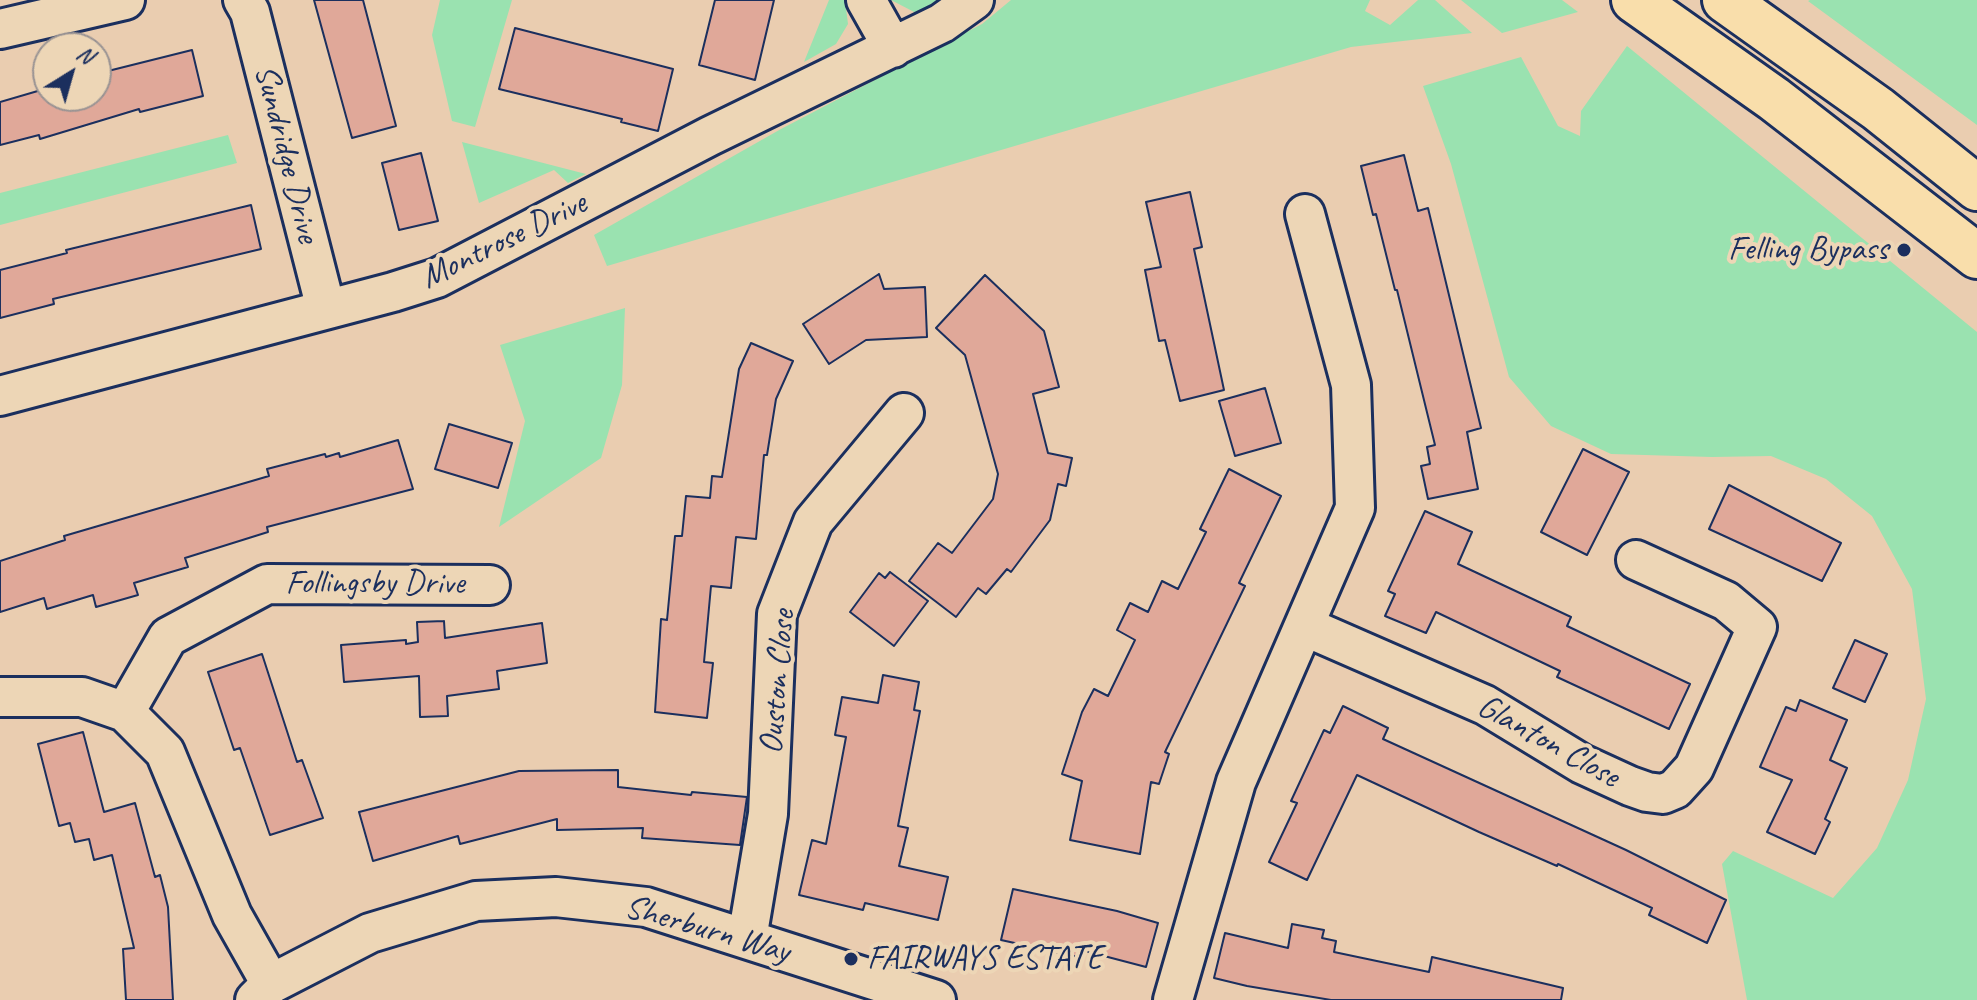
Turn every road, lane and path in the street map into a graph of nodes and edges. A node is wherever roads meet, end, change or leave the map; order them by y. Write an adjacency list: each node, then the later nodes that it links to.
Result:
1 (125, 0): 7 (street)
2 (243, 0): 12 (street, Sundridge Drive)
3 (866, 0): 8 (street)
4 (974, 0): 8 (street, Montrose Drive)
5 (1634, 0): 11 (highway)
6 (1725, 0): 9 (highway)
7 (0, 29)
8 (893, 48): 12 (street, Montrose Drive)
9 (1977, 188)
10 (1305, 214): 17 (street)
11 (1977, 256)
12 (326, 309): 13 (street, Montrose Drive)
13 (0, 396)
14 (904, 413): 20 (street, Ouston Close)
15 (1636, 560): 17 (street, Glanton Close)
16 (490, 585): 19 (street, Follingsby Drive)
17 (1304, 626): 23 (street)
18 (0, 697): 19 (street)
19 (125, 712): 21 (street)
20 (747, 939): 21 (street, Sherburn Way); 22 (street, Sherburn Way)
21 (263, 992)
22 (936, 1000)
23 (1173, 1000)

